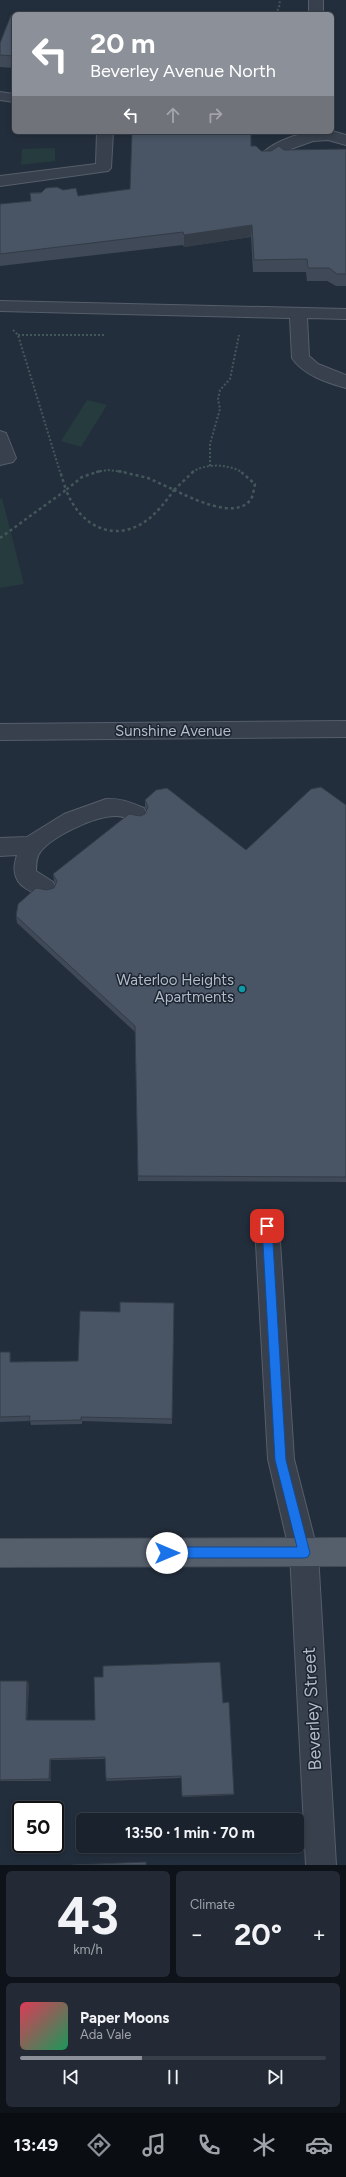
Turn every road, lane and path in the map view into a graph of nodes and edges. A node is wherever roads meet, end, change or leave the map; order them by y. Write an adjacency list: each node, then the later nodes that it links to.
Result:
1 (280, 0): 3 (path)
2 (316, 0): 4 (street)
3 (276, 12)
4 (316, 12)
5 (0, 96): 6 (street)
6 (12, 98)
7 (105, 134): 12 (street)
8 (323, 134): 11 (street)
9 (329, 134): 10 (street)
10 (346, 140)
11 (265, 159)
12 (0, 181)
13 (0, 306): 14 (street)
14 (298, 312): 15 (street); 18 (street)
15 (346, 314)
16 (12, 330): 22 (path)
17 (239, 334): 21 (path)
18 (346, 382)
19 (0, 437): 20 (street)
20 (0, 459)
21 (210, 466): 23 (path); 23 (path)
22 (66, 490): 23 (path); 23 (path); 24 (path)
23 (173, 490)
24 (0, 538)
25 (346, 730): 26 (street, Sunshine Avenue)
26 (0, 732)
27 (137, 814): 28 (street)
28 (31, 846): 29 (street); 30 (street)
29 (0, 847)
30 (45, 888)
31 (267, 1226): 34 (street, Beverley Street)
32 (346, 1552): 34 (main road)
33 (0, 1553): 34 (main road)
34 (304, 1553): 35 (street, Beverley Street)
35 (321, 1865)

